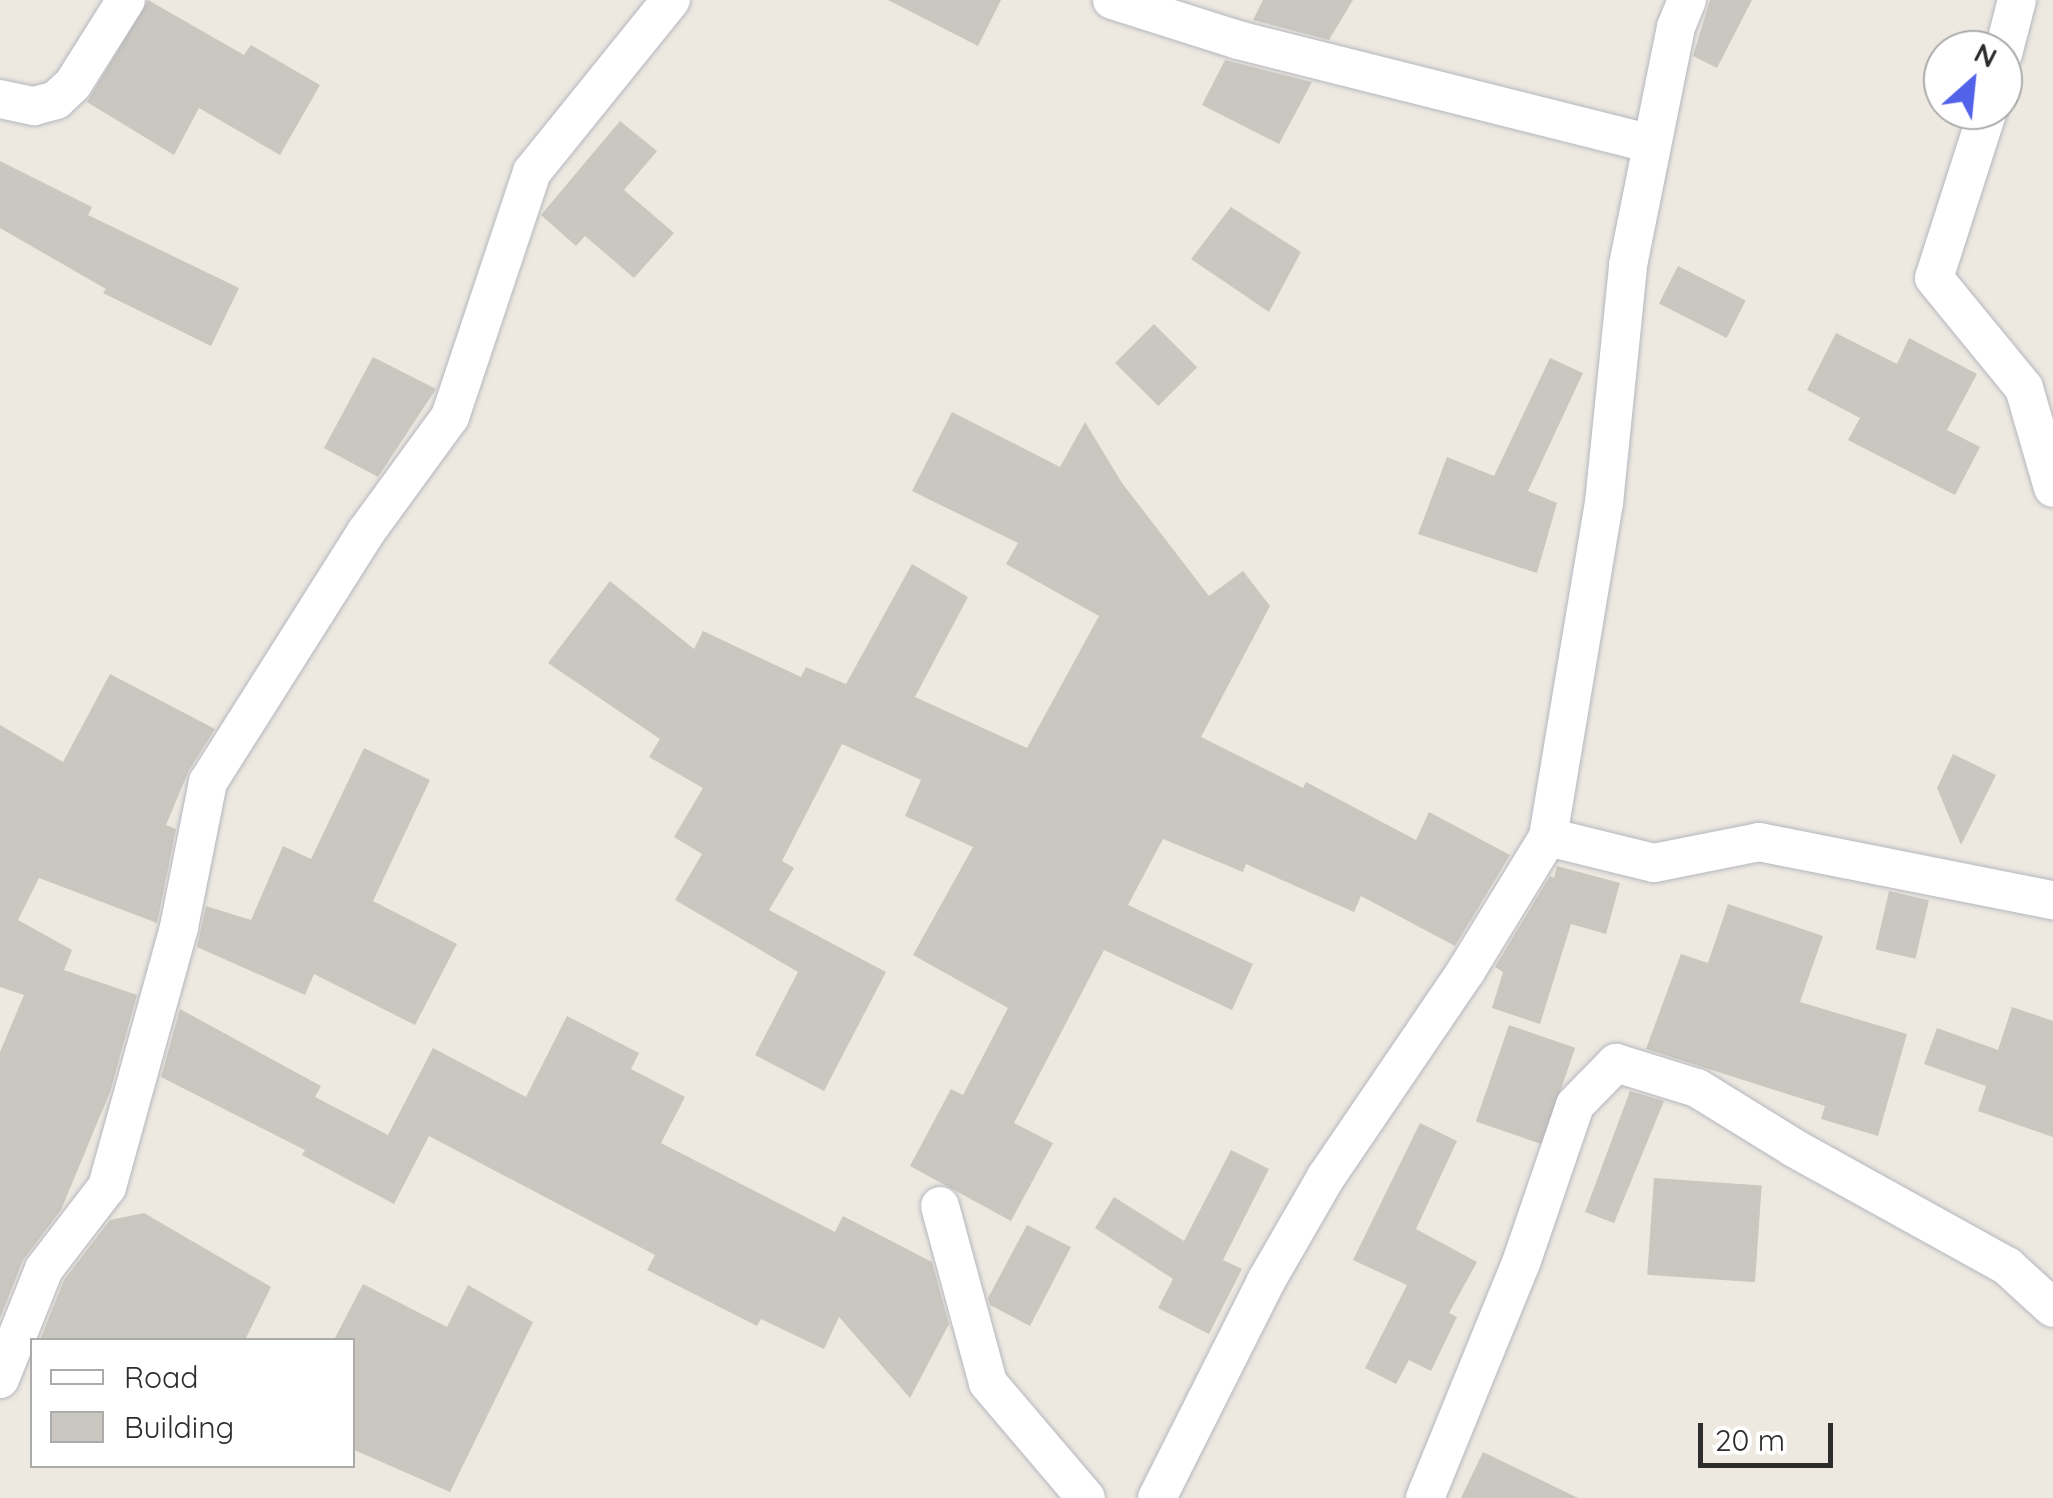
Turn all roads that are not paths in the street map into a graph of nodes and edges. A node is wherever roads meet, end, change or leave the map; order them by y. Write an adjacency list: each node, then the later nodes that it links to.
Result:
1 (126, 0): 7 (street)
2 (671, 0): 15 (street)
3 (1112, 0): 9 (street)
4 (1687, 0): 9 (street)
5 (2018, 0): 6 (street)
6 (2010, 30)
7 (0, 99)
8 (1982, 130): 10 (street)
9 (1651, 144): 11 (street)
10 (2053, 488)
11 (1548, 838): 12 (street); 17 (street)
12 (2053, 900)
13 (940, 1206): 16 (street)
14 (2053, 1308): 18 (street)
15 (0, 1379)
16 (1086, 1498)
17 (1157, 1498)
18 (1425, 1498)

